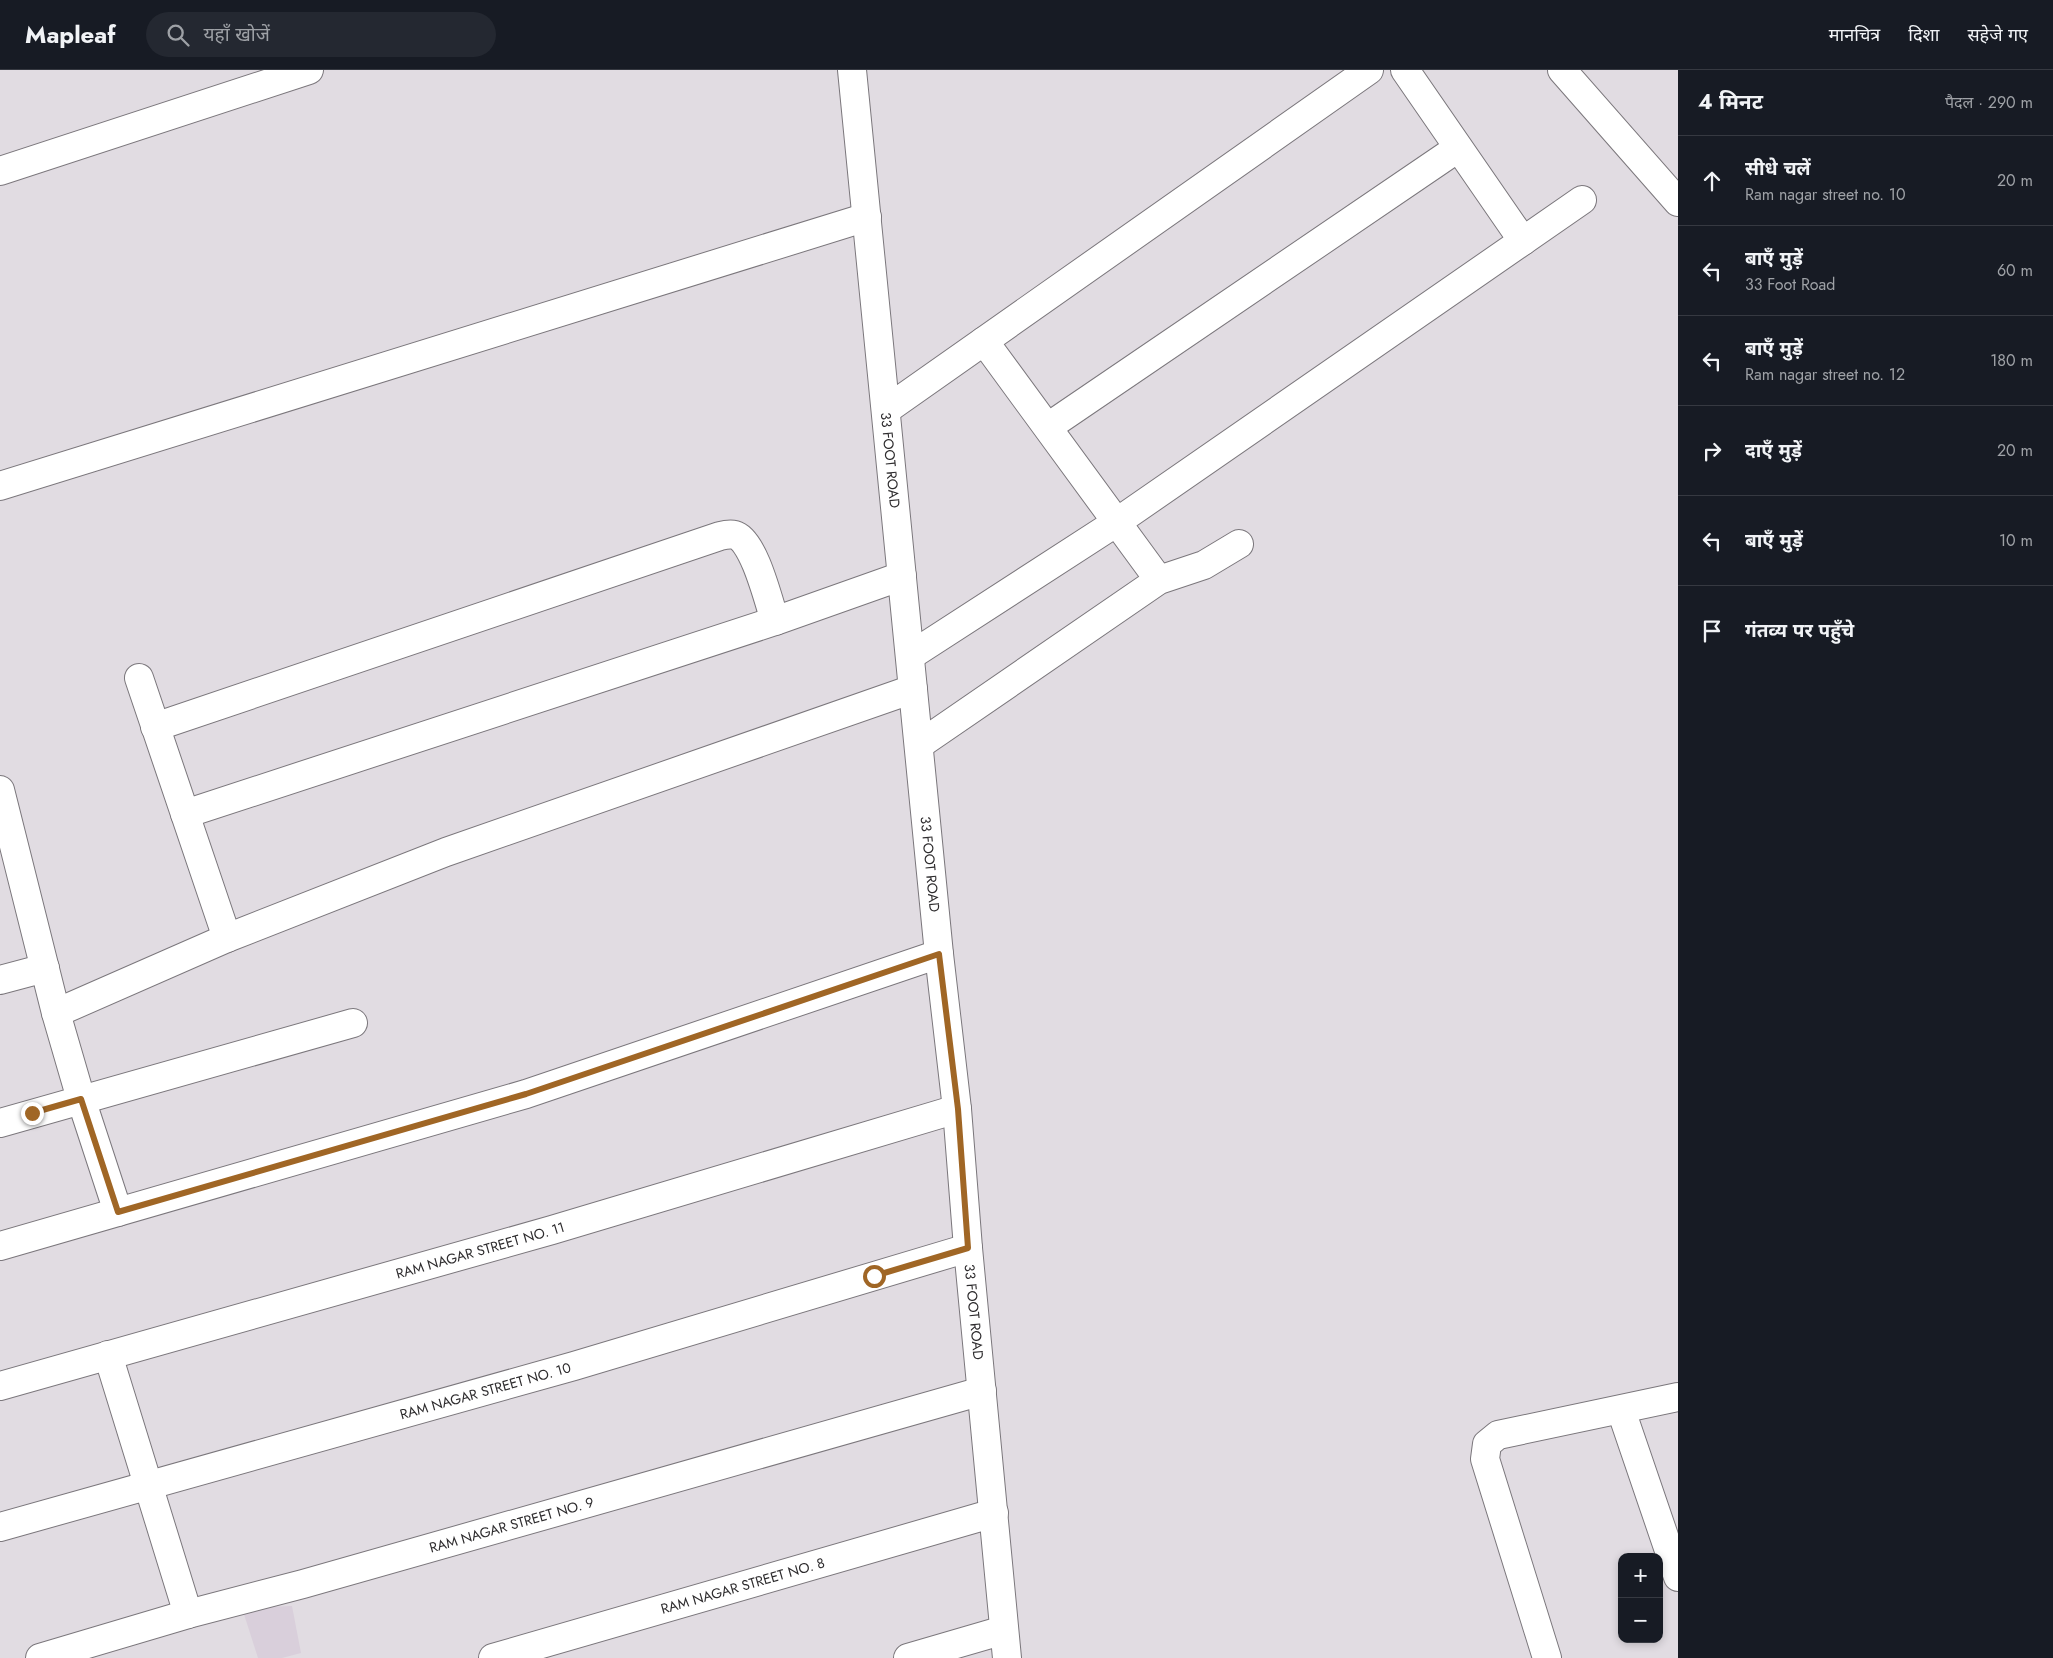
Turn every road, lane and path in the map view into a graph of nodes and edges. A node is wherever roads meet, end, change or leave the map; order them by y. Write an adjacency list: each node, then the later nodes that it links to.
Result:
1 (310, 70): 7 (street)
2 (852, 70): 10 (street, 33 FOOT ROAD)
3 (1369, 70): 12 (street)
4 (1405, 70): 6 (street)
5 (1562, 70): 8 (street)
6 (1458, 148): 11 (street); 14 (street)
7 (0, 171)
8 (1673, 187)
9 (1582, 200): 11 (street)
10 (867, 217): 13 (street, 33 FOOT ROAD); 15 (street)
11 (1523, 241): 16 (street)
12 (984, 341): 13 (street); 14 (street)
13 (886, 410): 18 (street, 33 FOOT ROAD)
14 (1048, 427): 16 (street)
15 (0, 486)
16 (1117, 522): 19 (street); 21 (street)
17 (1239, 544): 19 (street)
18 (902, 576): 20 (street); 21 (street, 33 FOOT ROAD)
19 (1159, 580): 25 (street)
20 (774, 621): 24 (street); 27 (street)
21 (910, 656): 23 (street, 33 FOOT ROAD)
22 (138, 678): 24 (street)
23 (913, 689): 25 (street, 33 FOOT ROAD); 29 (street)
24 (155, 727): 27 (street)
25 (918, 745): 30 (street, 33 FOOT ROAD)
26 (0, 790): 28 (street)
27 (185, 814): 29 (street)
28 (6, 838): 31 (street)
29 (227, 938): 33 (street)
30 (939, 954): 36 (street, 33 FOOT ROAD); 38 (street)
31 (45, 968): 32 (street); 33 (street)
32 (0, 980)
33 (56, 1013): 35 (street)
34 (353, 1023): 35 (street)
35 (81, 1099): 37 (street); 38 (street)
36 (958, 1109): 40 (street, 33 FOOT ROAD); 41 (street, RAM NAGAR STREET NO. 11)
37 (0, 1123)
38 (118, 1212): 39 (street)
39 (0, 1246)
40 (968, 1248): 43 (street, 33 FOOT ROAD); 46 (street, RAM NAGAR STREET NO. 10)
41 (108, 1355): 42 (street, RAM NAGAR STREET NO. 11); 46 (street)
42 (0, 1386)
43 (982, 1391): 47 (street, 33 FOOT ROAD); 50 (street, RAM NAGAR STREET NO. 9)
44 (1678, 1397): 45 (street)
45 (1621, 1410): 49 (street); 56 (street)
46 (147, 1486): 48 (street, RAM NAGAR STREET NO. 10); 50 (street)
47 (994, 1512): 51 (street, 33 FOOT ROAD); 53 (street, RAM NAGAR STREET NO. 8)
48 (0, 1527)
49 (1678, 1577)
50 (188, 1614): 52 (street, RAM NAGAR STREET NO. 9)
51 (1004, 1630): 54 (street); 55 (street, 33 FOOT ROAD)
52 (40, 1658)
53 (492, 1658)
54 (908, 1658)
55 (1007, 1658)
56 (1547, 1658)

